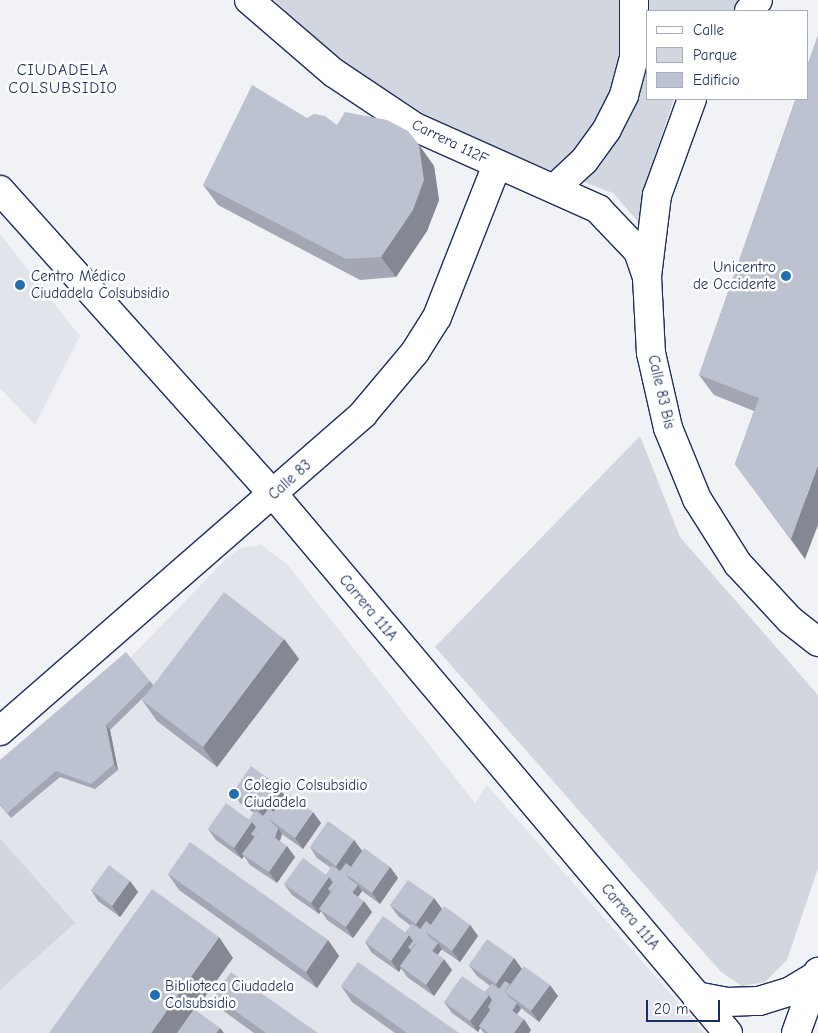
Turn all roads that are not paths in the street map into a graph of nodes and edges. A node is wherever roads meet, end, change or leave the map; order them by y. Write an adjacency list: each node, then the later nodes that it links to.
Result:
1 (249, 0): 6 (street, Carrera 112F)
2 (634, 0): 7 (street)
3 (758, 0): 4 (street)
4 (750, 10)
5 (692, 100): 9 (street, Calle 83 Bis)
6 (497, 165): 7 (street, Carrera 112F); 10 (street, Calle 83)
7 (556, 187): 9 (street, Carrera 112F)
8 (0, 190): 10 (street, Carrera 111A)
9 (647, 277): 11 (street, Calle 83 Bis)
10 (274, 495): 12 (street, Calle 83); 14 (street, Carrera 111A)
11 (818, 642)
12 (0, 732)
13 (817, 973): 14 (street); 16 (street)
14 (696, 996): 15 (street, Carrera 111A)
15 (728, 1033)
16 (796, 1033)

